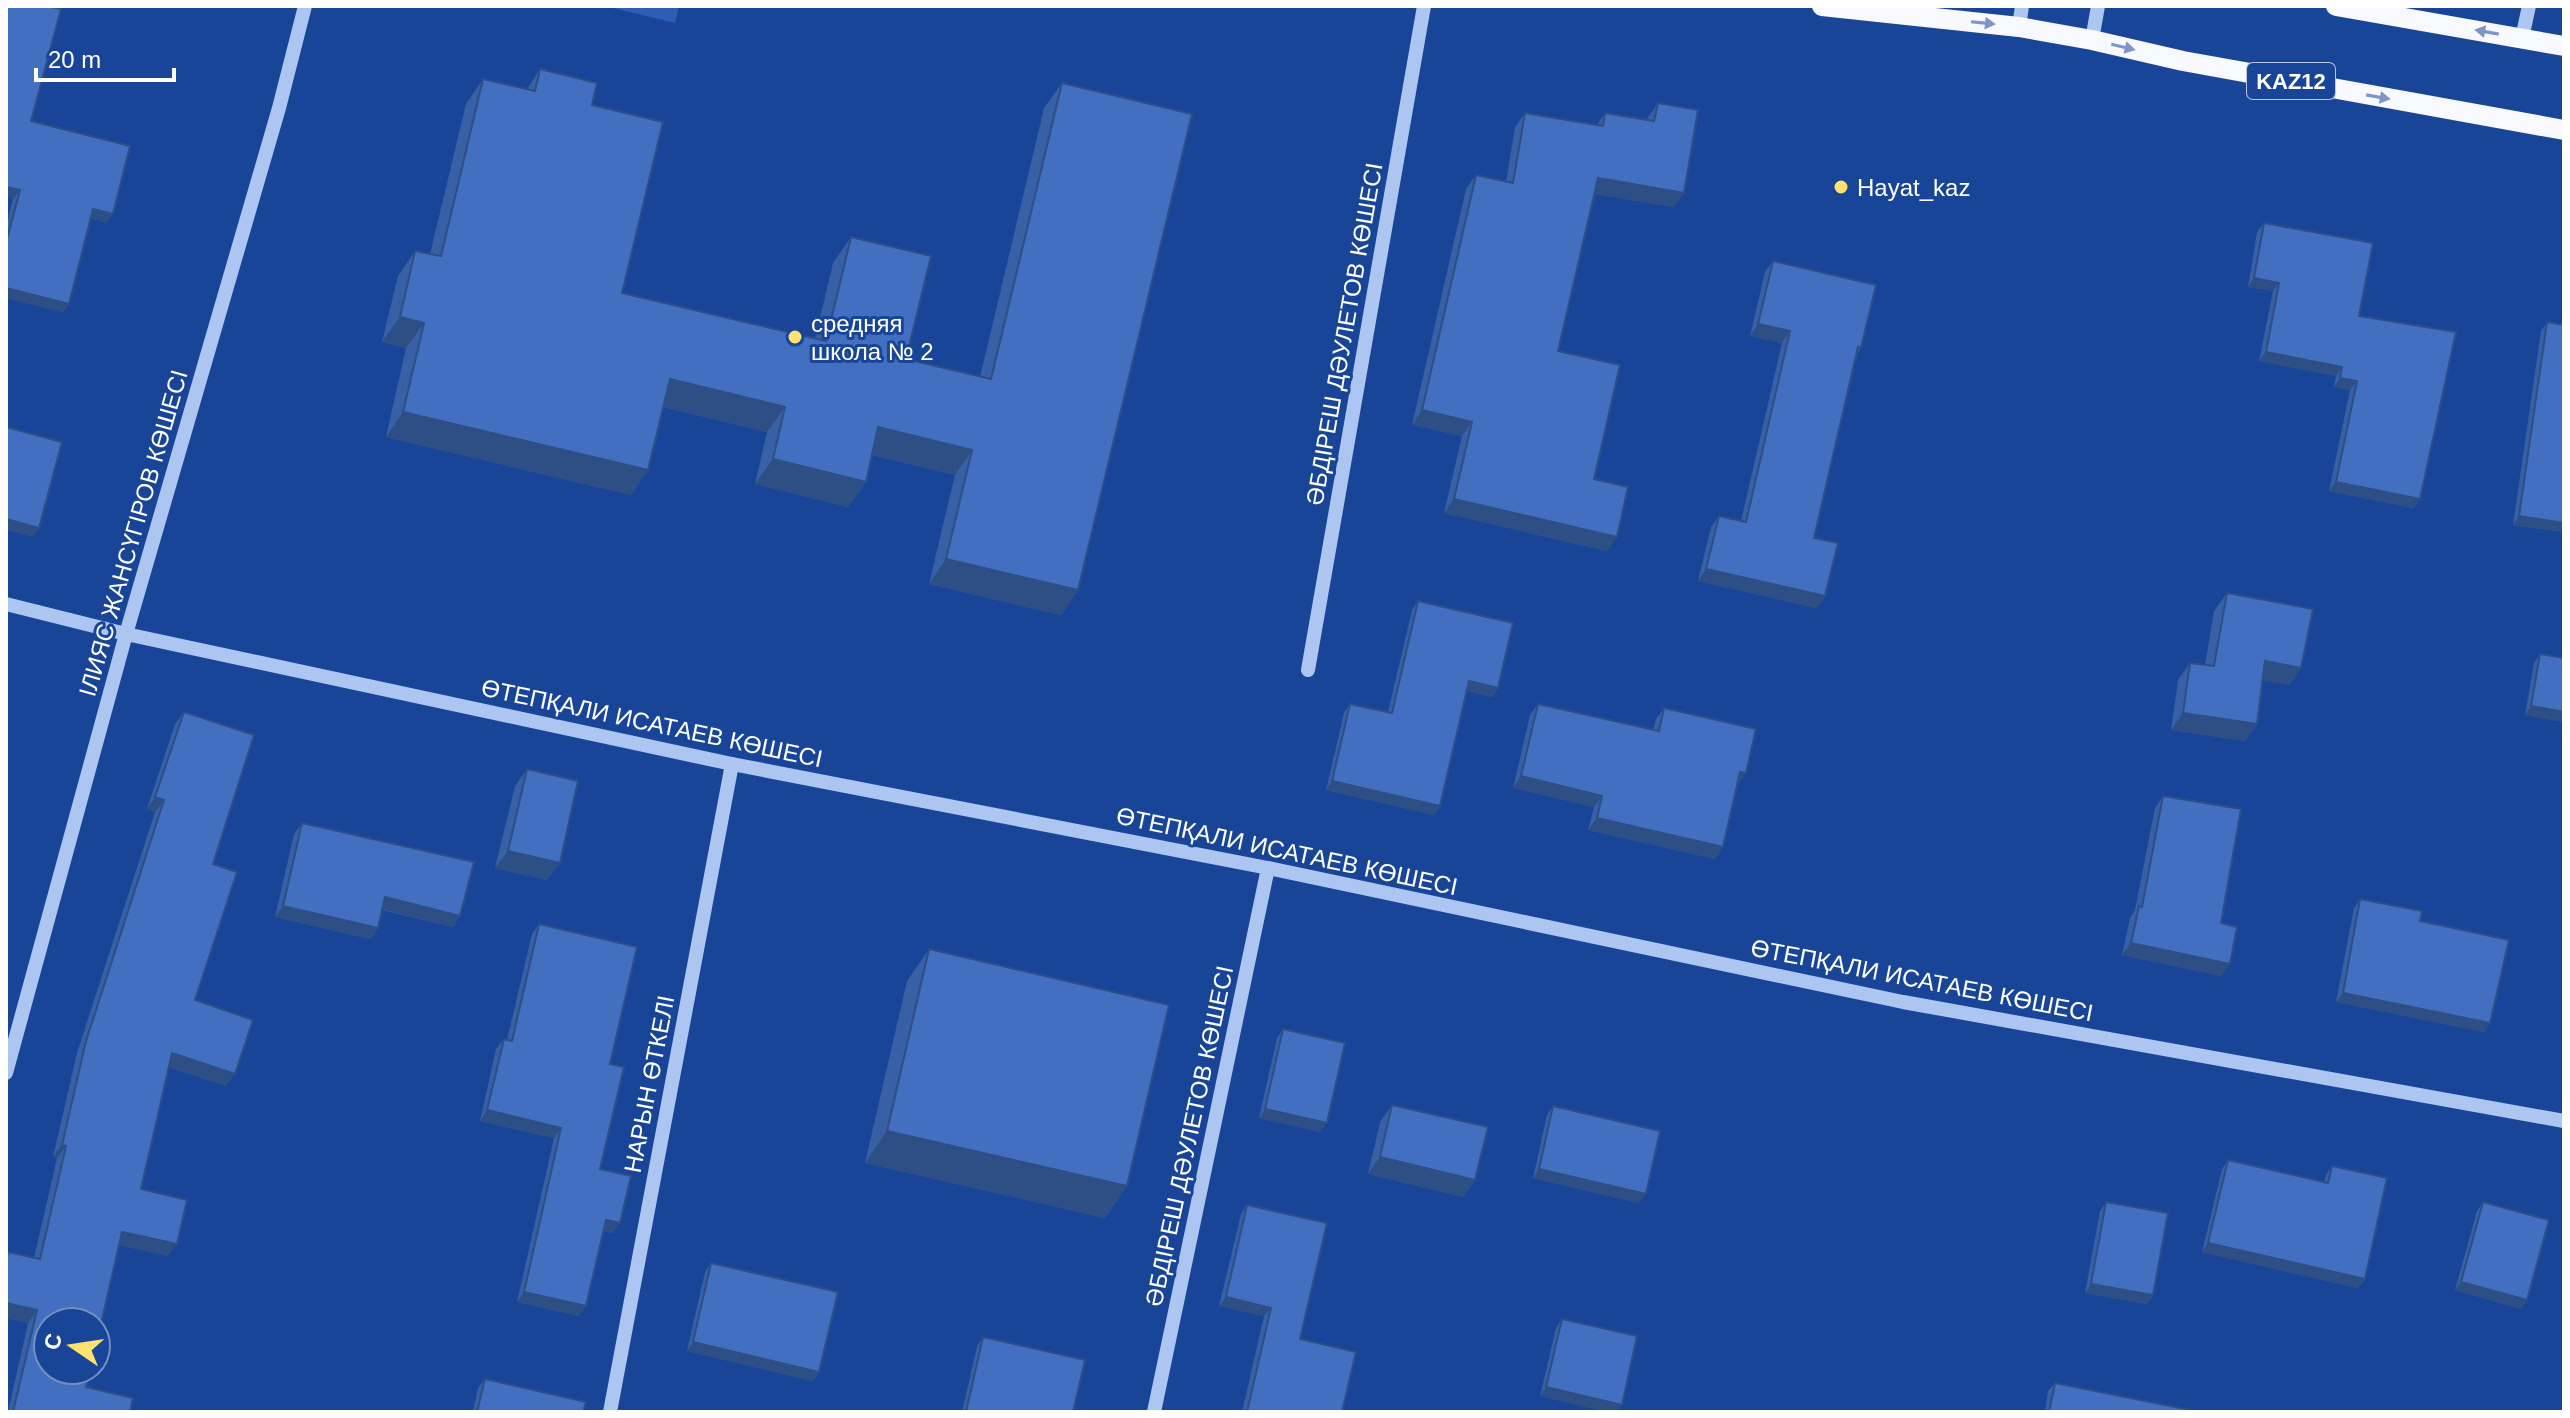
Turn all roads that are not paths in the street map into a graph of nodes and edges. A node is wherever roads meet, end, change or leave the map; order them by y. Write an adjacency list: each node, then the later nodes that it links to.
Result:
1 (305, 6): 14 (street, ІЛИЯС ЖАНСҮГІРОВ КӨШЕСІ)
2 (1424, 6): 15 (street, ӘБДІРЕШ ДӘУЛЕТОВ КӨШЕСІ)
3 (1822, 6): 8 (main road, KAZ12, one-way to 8)
4 (2022, 6): 8 (street)
5 (2098, 6): 10 (street)
6 (2336, 6): 9 (main road, one-way to 6)
7 (2529, 6): 9 (street)
8 (2019, 27): 10 (main road, KAZ12)
9 (2522, 38): 11 (main road)
10 (2092, 40): 12 (main road, KAZ12, one-way to 12)
11 (2564, 46)
12 (2564, 130)
13 (6, 604): 14 (street, ӨТЕПҚАЛИ ИСАТАЕВ КӨШЕСІ)
14 (126, 634): 16 (street, ӨТЕПҚАЛИ ИСАТАЕВ КӨШЕСІ); 18 (street, ІЛИЯС ЖАНСҮГІРОВ КӨШЕСІ)
15 (1308, 670)
16 (732, 764): 17 (street, ӨТЕПҚАЛИ ИСАТАЕВ КӨШЕСІ); 20 (street, НАРЫН ӨТКЕЛІ)
17 (1268, 868): 19 (street, ӨТЕПҚАЛИ ИСАТАЕВ КӨШЕСІ); 21 (street, ӘБДІРЕШ ДӘУЛЕТОВ КӨШЕСІ)
18 (6, 1073)
19 (2564, 1121)
20 (610, 1412)
21 (1154, 1412)

